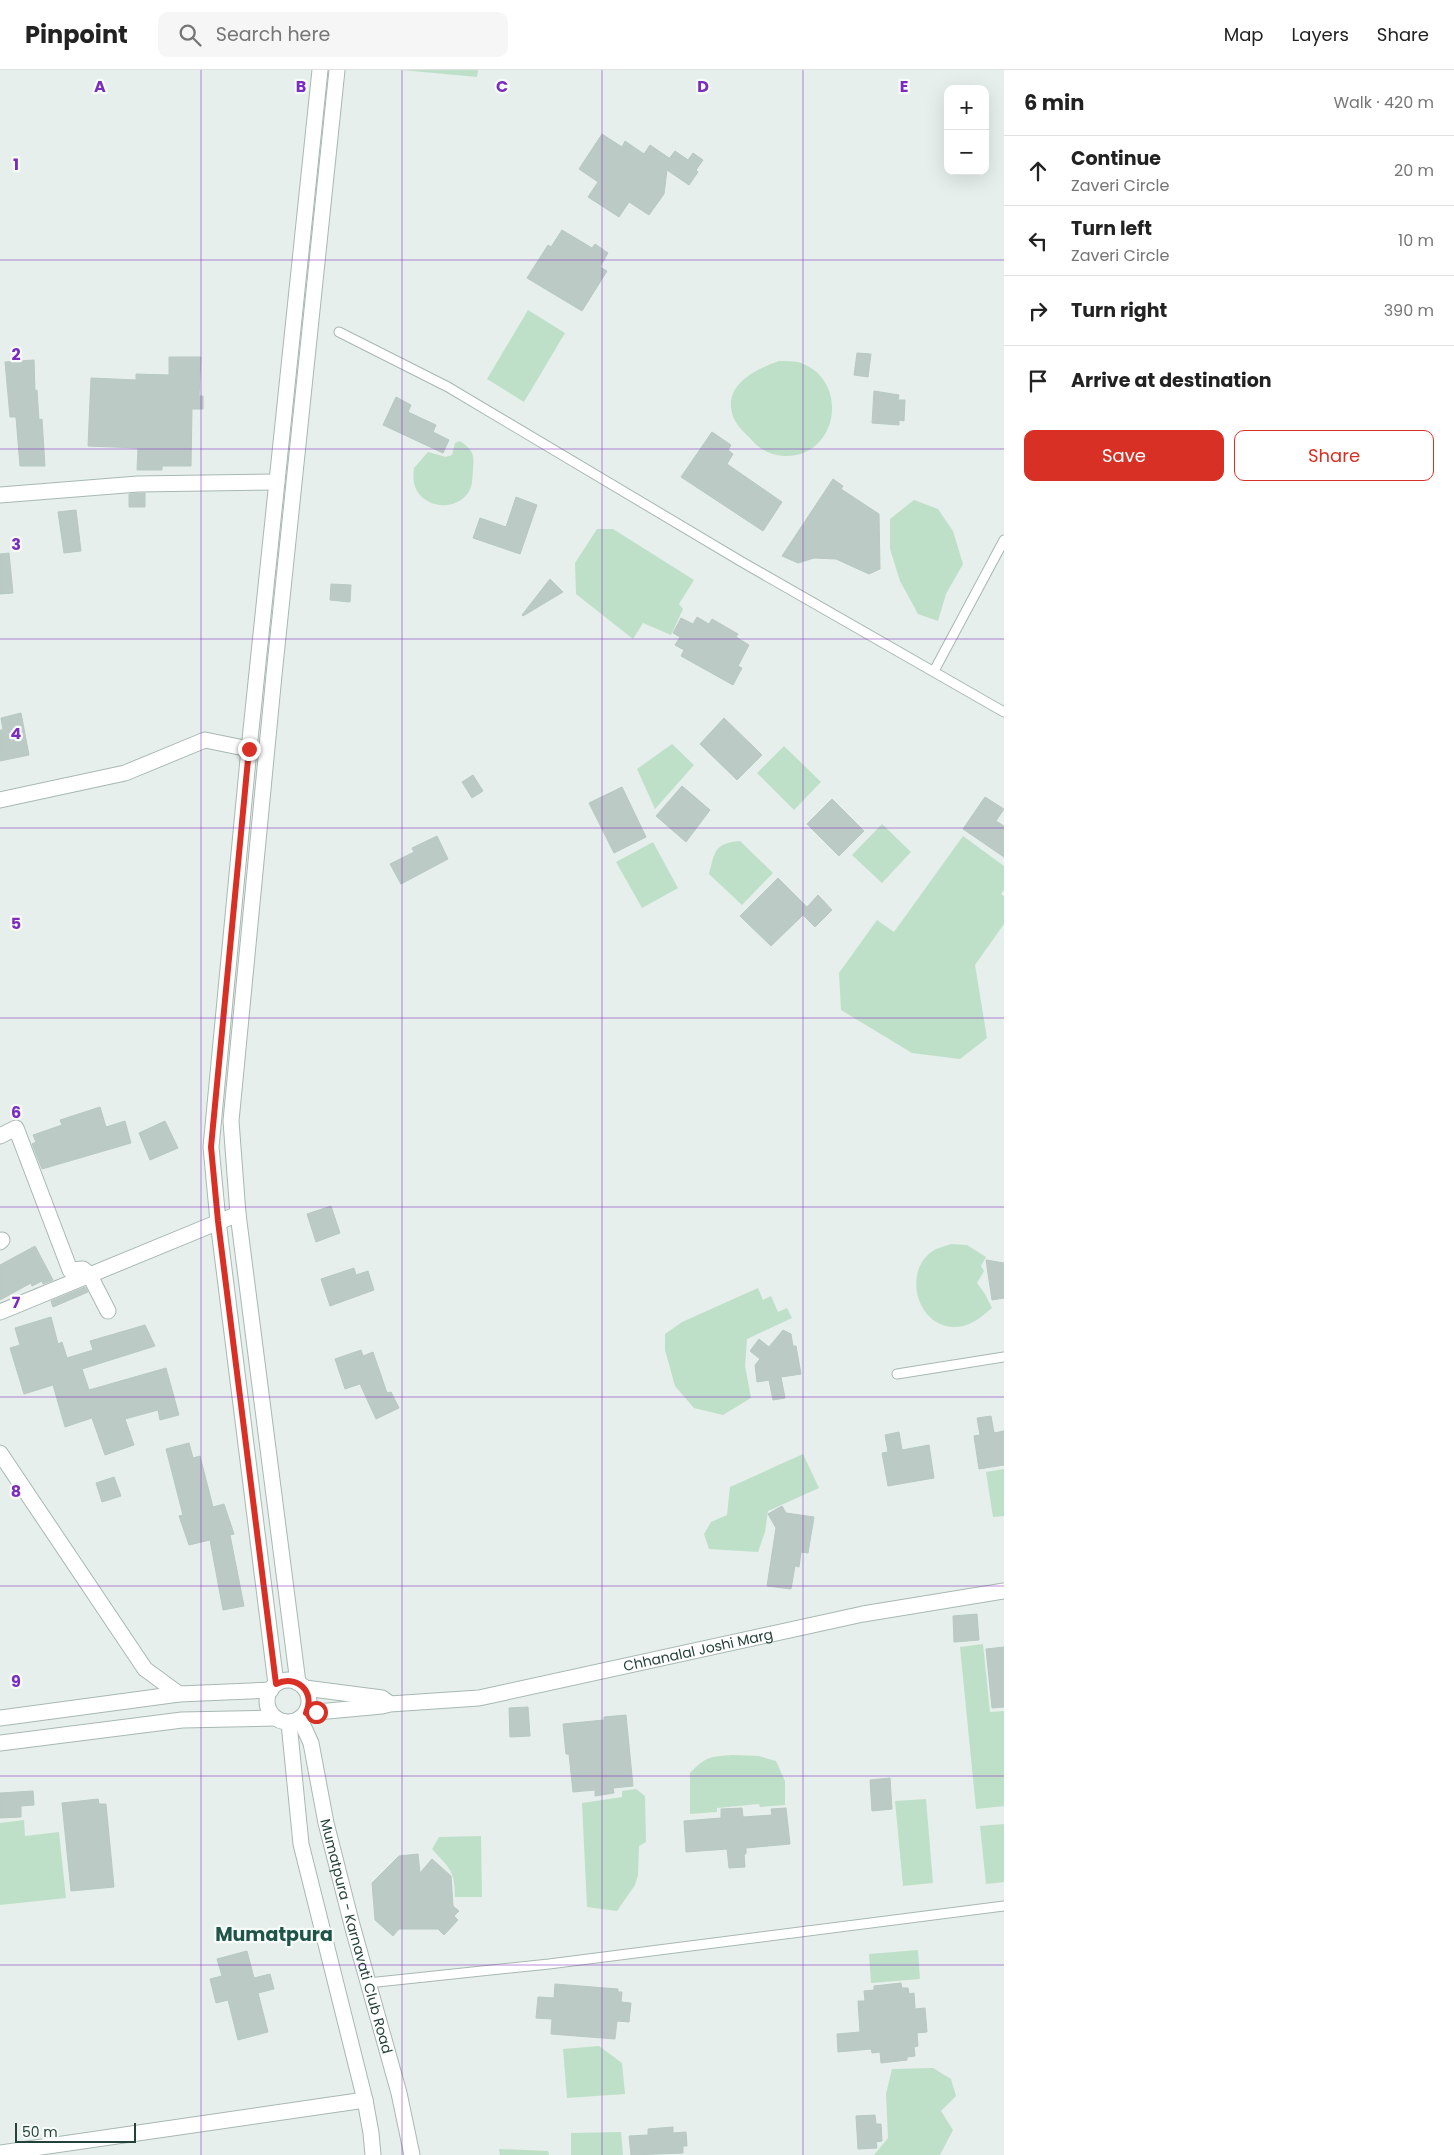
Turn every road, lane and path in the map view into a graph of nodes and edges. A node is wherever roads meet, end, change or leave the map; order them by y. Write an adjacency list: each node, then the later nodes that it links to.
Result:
1 (320, 70): 4 (street)
2 (337, 70): 12 (street)
3 (339, 332): 7 (lane)
4 (277, 482): 5 (street); 9 (street)
5 (0, 495)
6 (1004, 540): 7 (lane)
7 (934, 671): 8 (lane)
8 (1004, 712)
9 (249, 749): 10 (street); 13 (street)
10 (0, 800)
11 (0, 1136): 14 (street)
12 (238, 1214): 13 (street); 21 (street)
13 (218, 1221): 14 (street); 22 (street)
14 (89, 1274): 15 (street); 16 (street)
15 (108, 1311)
16 (0, 1312)
17 (1004, 1357): 18 (lane)
18 (897, 1374)
19 (0, 1453): 23 (street)
20 (1004, 1591): 24 (street, Chhanalal Joshi Marg)
21 (302, 1686): 22 (street); 24 (street, Chhanalal Joshi Marg); 26 (street)
22 (273, 1687): 23 (street); 26 (street)
23 (179, 1694): 25 (street)
24 (390, 1704): 26 (street, Chhanalal Joshi Marg)
25 (0, 1718)
26 (293, 1718): 27 (street, Chhanalal Joshi Marg); 29 (street, Mumatpura - Karnavati Club Road); 30 (street, Mumatpura - Karnavati Club Road)
27 (0, 1743)
28 (1004, 1906): 29 (lane)
29 (368, 1983): 33 (street, Mumatpura - Karnavati Club Road)
30 (365, 2100): 31 (street); 32 (street, Mumatpura - Karnavati Club Road)
31 (0, 2153)
32 (373, 2155)
33 (412, 2155)

